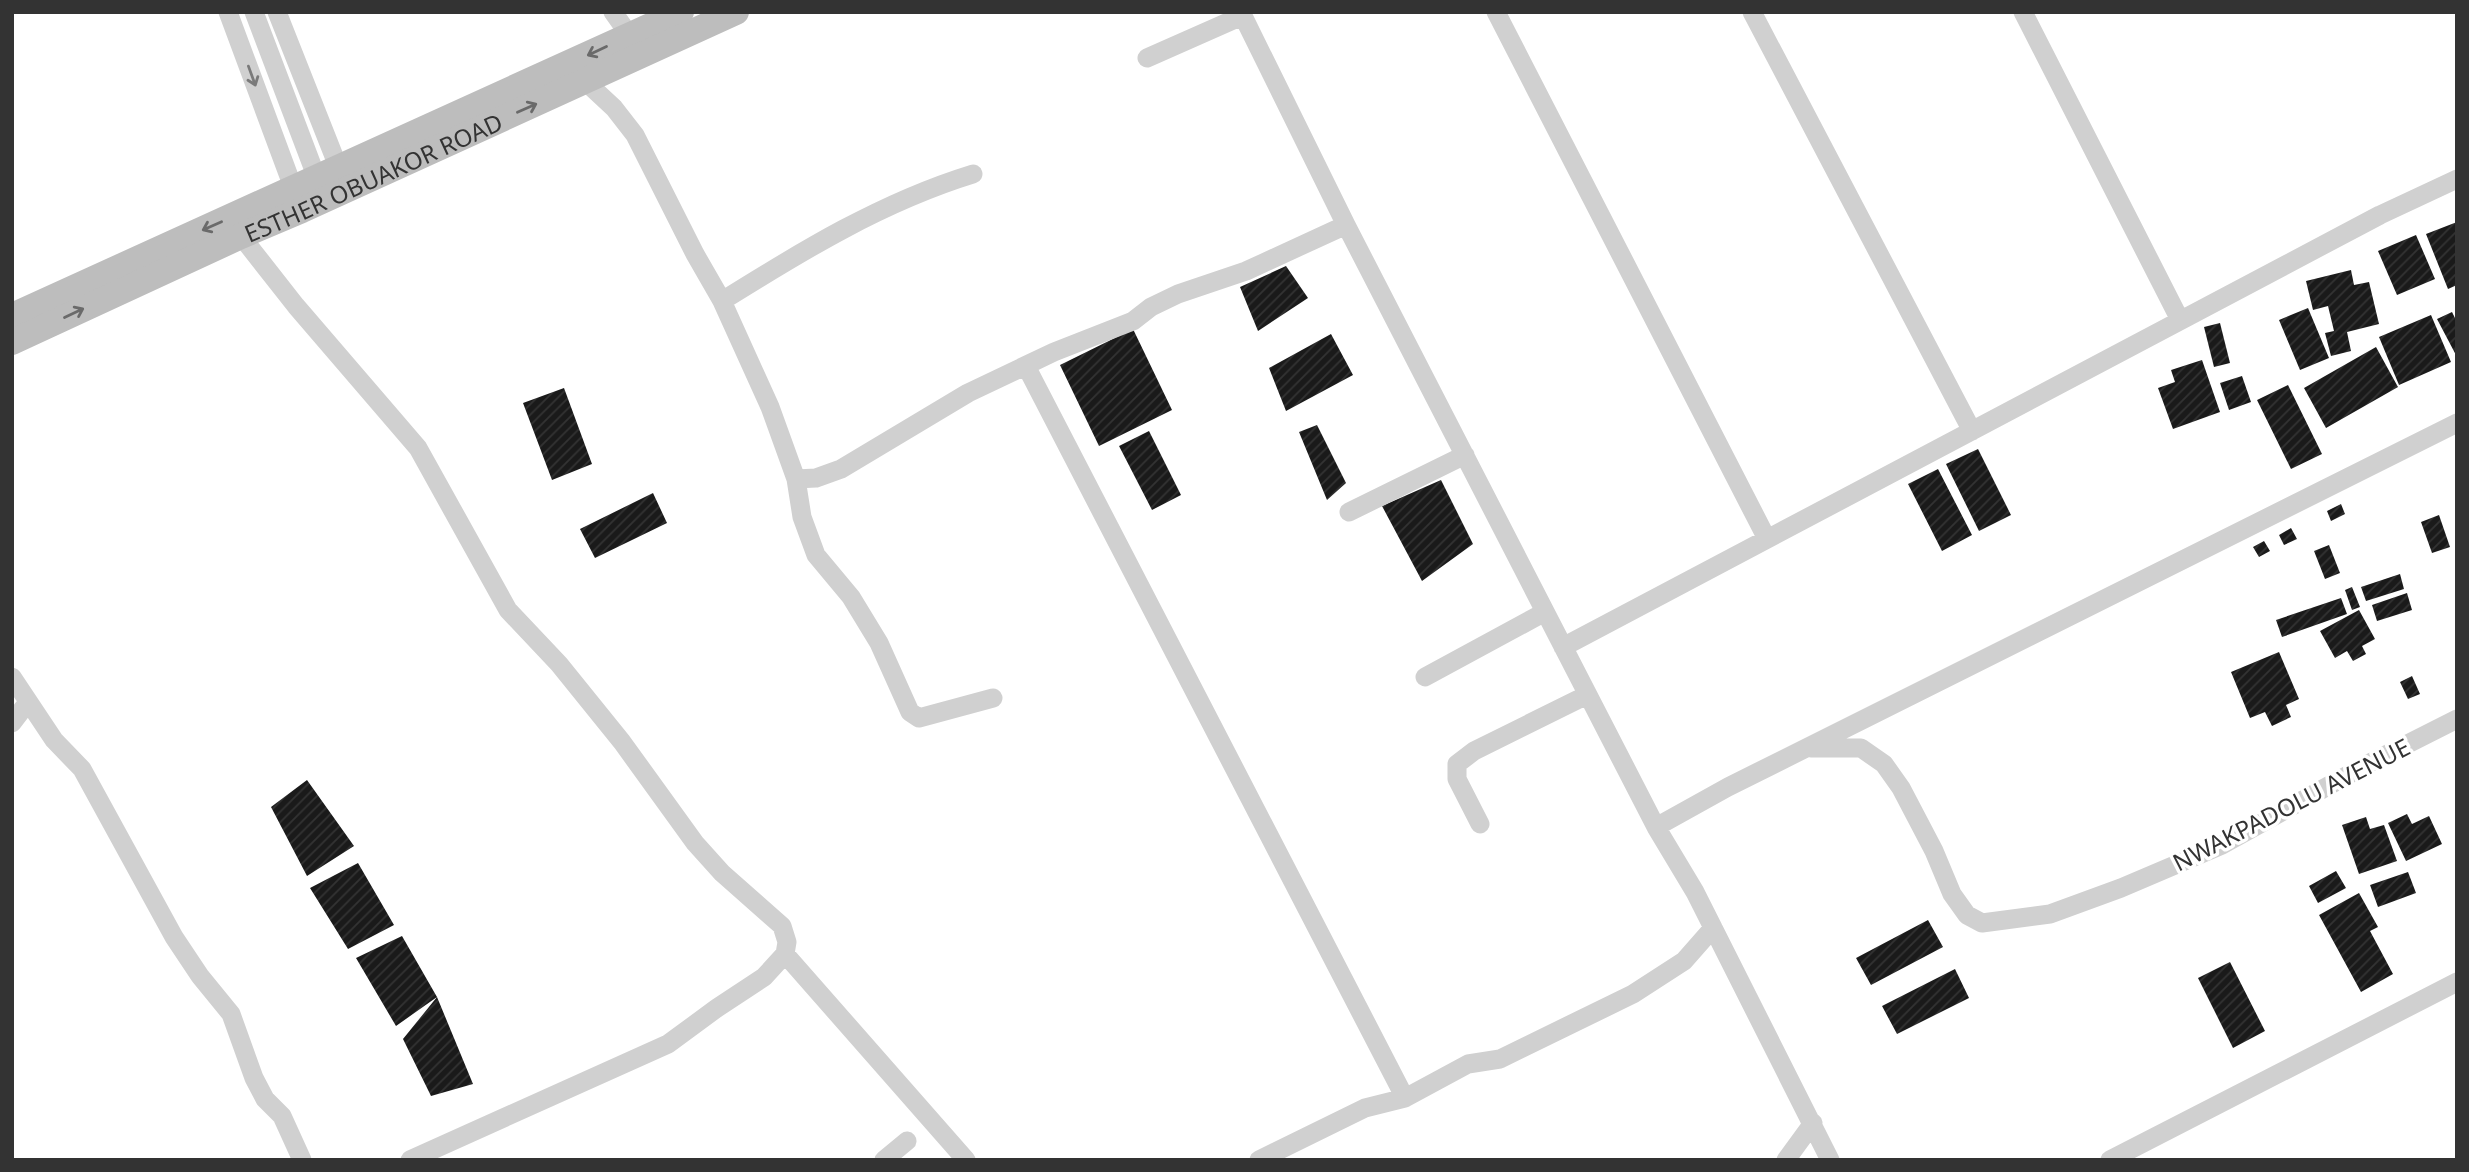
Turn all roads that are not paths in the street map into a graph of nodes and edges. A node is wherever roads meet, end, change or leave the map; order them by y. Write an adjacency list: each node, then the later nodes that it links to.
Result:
1 (228, 12): 16 (street, one-way to 16)
2 (254, 12): 16 (street)
3 (277, 12): 16 (street)
4 (613, 12): 11 (street)
5 (681, 12): 11 (street, ESTHER OBUAKOR ROAD)
6 (736, 12): 13 (street, ESTHER OBUAKOR ROAD)
7 (1496, 12): 29 (street)
8 (1752, 12): 25 (street)
9 (2023, 12): 21 (street)
10 (1242, 14): 12 (street); 17 (street)
11 (630, 36): 16 (street, ESTHER OBUAKOR ROAD, one-way to 16)
12 (1147, 58)
13 (585, 81): 16 (street, ESTHER OBUAKOR ROAD, one-way to 13); 19 (street)
14 (973, 174): 19 (street)
15 (2457, 179): 21 (street)
16 (321, 190): 18 (street, ESTHER OBUAKOR ROAD); 20 (street, ESTHER OBUAKOR ROAD, one-way to 20)
17 (1346, 225): 23 (street); 26 (street)
18 (241, 236): 22 (street, ESTHER OBUAKOR ROAD, one-way to 18); 43 (street)
19 (722, 301): 27 (street)
20 (12, 316)
21 (2180, 320): 25 (street)
22 (12, 342)
23 (1026, 366): 27 (street); 45 (street)
24 (2457, 423): 39 (street)
25 (1972, 431): 29 (street)
26 (1465, 455): 28 (street); 30 (street)
27 (796, 479): 35 (street)
28 (1349, 512)
29 (1767, 539): 31 (street)
30 (1545, 612): 31 (street); 33 (street)
31 (1563, 647): 34 (street)
32 (12, 677): 36 (street)
33 (1425, 677)
34 (1587, 695): 40 (street); 41 (street)
35 (993, 698)
36 (28, 702): 38 (street); 48 (street)
37 (2457, 719): 39 (street, NWAKPADOLU AVENUE)
38 (12, 723)
39 (1807, 748): 41 (street)
40 (1480, 824)
41 (1656, 827): 42 (street)
42 (1713, 928): 45 (street); 46 (street)
43 (785, 954): 49 (street); 51 (street)
44 (2457, 982): 55 (street)
45 (1405, 1098): 52 (street)
46 (1813, 1123): 53 (street); 54 (street)
47 (907, 1141): 50 (street)
48 (300, 1159)
49 (410, 1160)
50 (884, 1160)
51 (966, 1160)
52 (1259, 1160)
53 (1786, 1160)
54 (1830, 1160)
55 (2110, 1160)

